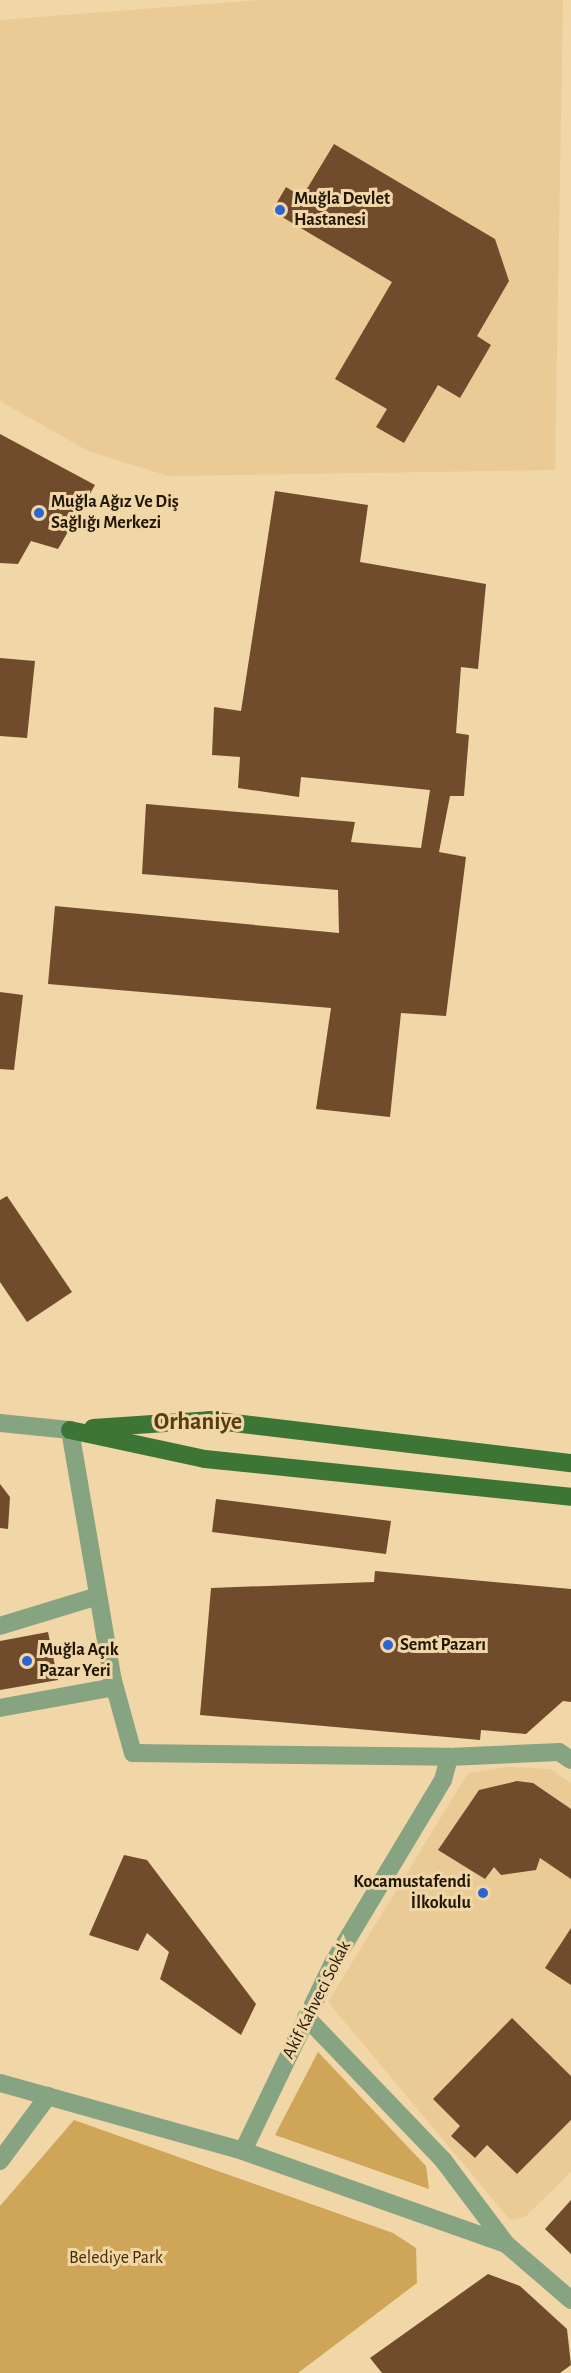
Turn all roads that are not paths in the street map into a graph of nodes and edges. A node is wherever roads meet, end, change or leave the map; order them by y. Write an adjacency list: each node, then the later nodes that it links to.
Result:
1 (0, 1423): 2 (street)
2 (70, 1430): 3 (main road); 4 (main road); 5 (street)
3 (571, 1463)
4 (571, 1497)
5 (98, 1596): 6 (street); 7 (street)
6 (0, 1626)
7 (114, 1686): 8 (street); 10 (street)
8 (0, 1708)
9 (565, 1756): 10 (street)
10 (449, 1758): 11 (street, Akif Kahveci Sokak)
11 (306, 2017): 14 (street, Akif Kahveci Sokak); 16 (street)
12 (0, 2083): 13 (street)
13 (48, 2096): 14 (street); 15 (street)
14 (243, 2151): 16 (street)
15 (0, 2161)
16 (506, 2244): 17 (street)
17 (571, 2300)

